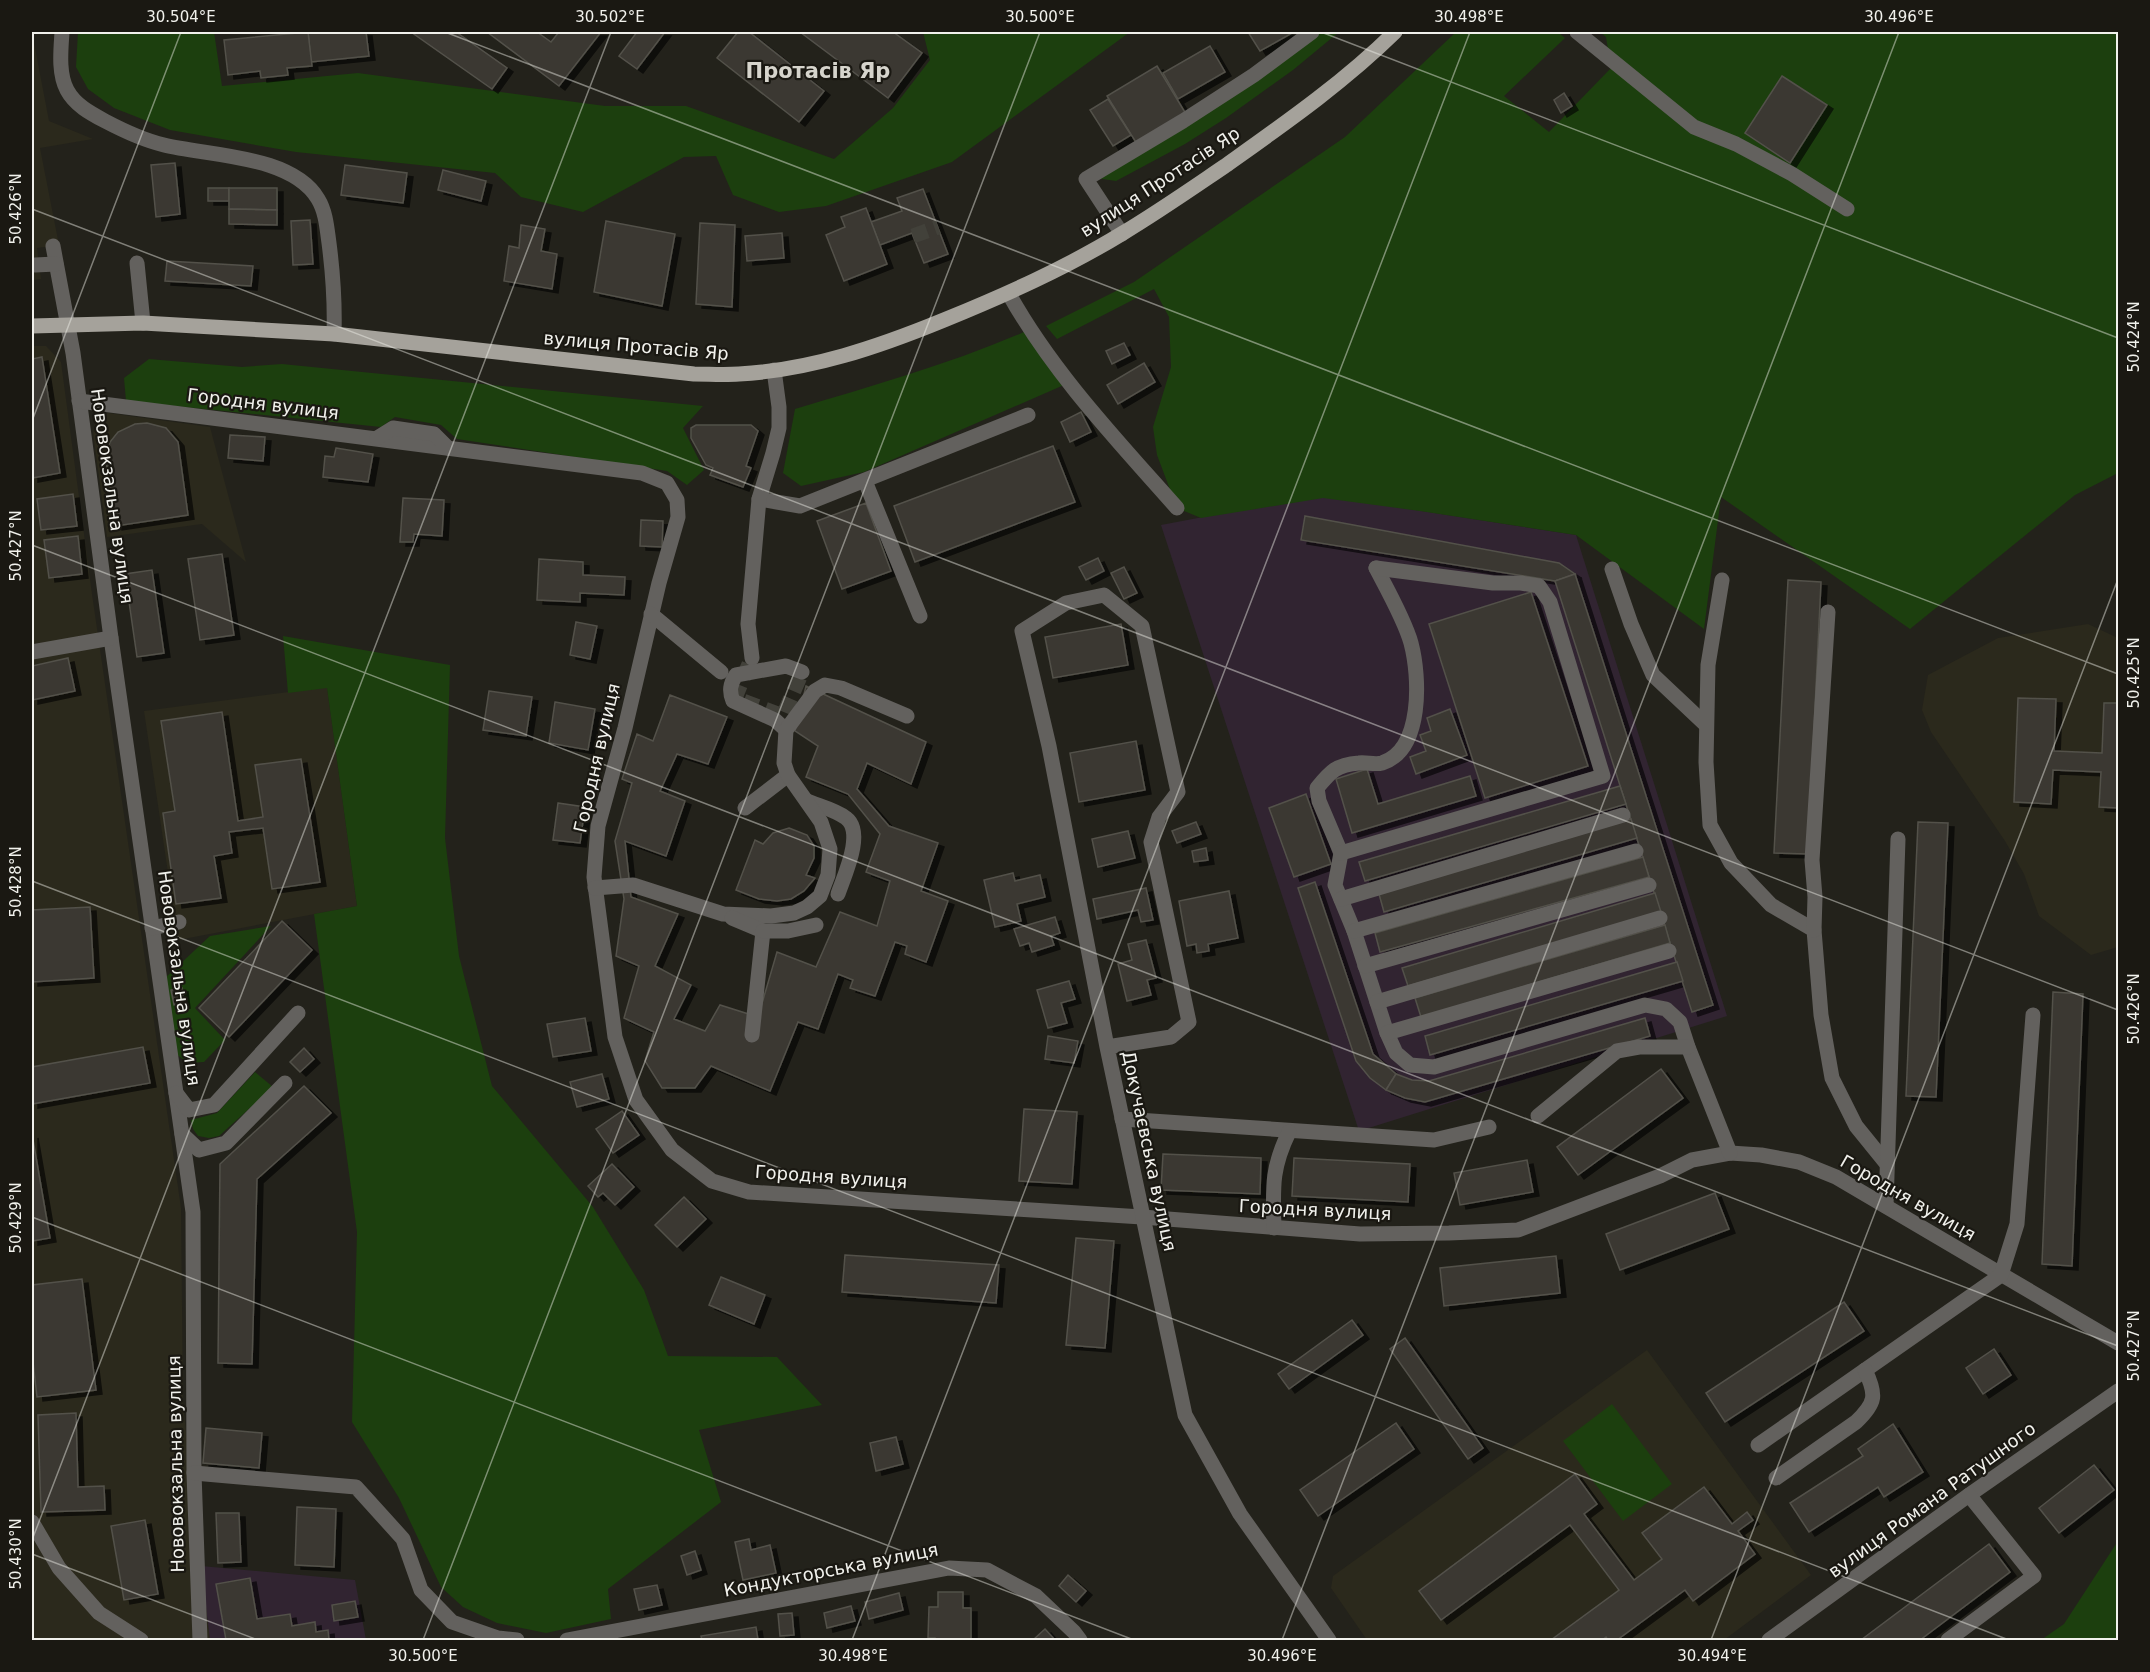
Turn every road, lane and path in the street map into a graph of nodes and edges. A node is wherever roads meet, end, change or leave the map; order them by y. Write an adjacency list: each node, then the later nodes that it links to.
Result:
1 (62, 32): 15 (street)
2 (1311, 32): 6 (street)
3 (1395, 32): 6 (main road, вулиця Протасів Яр)
4 (1577, 32): 5 (street)
5 (1847, 209)
6 (1122, 234): 11 (main road, вулиця Протасів Яр)
7 (53, 246): 9 (street, Нововокзальна вулиця)
8 (138, 263): 12 (street)
9 (56, 264): 10 (street); 13 (street, Нововокзальна вулиця)
10 (35, 265)
11 (1009, 294): 16 (main road, вулиця Протасів Яр); 21 (street)
12 (143, 322): 13 (main road, вулиця Протасів Яр); 15 (main road, вулиця Протасів Яр)
13 (68, 324): 14 (main road, вулиця Протасів Яр); 17 (street, Нововокзальна вулиця)
14 (32, 326)
15 (334, 334): 16 (main road, вулиця Протасів Яр)
16 (774, 370): 20 (street)
17 (79, 401): 25 (street, Городня вулиця); 27 (street, Нововокзальна вулиця)
18 (1028, 415): 19 (street)
19 (865, 481): 20 (street); 26 (street)
20 (759, 499): 29 (street)
21 (1177, 508)
22 (1612, 569): 33 (street)
23 (1722, 580): 51 (street)
24 (1828, 612): 51 (street)
25 (651, 614): 30 (street); 43 (street, Городня вулиця)
26 (920, 616)
27 (111, 638): 28 (street); 50 (street, Нововокзальна вулиця)
28 (32, 652)
29 (752, 658)
30 (721, 672)
31 (802, 672): 34 (street)
32 (907, 716): 34 (street)
33 (1705, 724)
34 (786, 730): 35 (street)
35 (788, 775): 36 (street); 37 (street)
36 (807, 801): 44 (street); 46 (street)
37 (745, 808)
38 (1623, 815): 45 (street)
39 (1898, 839): 71 (street)
40 (1636, 850): 53 (street)
41 (1341, 854): 41 (street); 45 (street)
42 (1649, 885): 55 (street)
43 (595, 888): 46 (street); 73 (street, Городня вулиця)
44 (838, 894)
45 (1341, 899): 53 (street)
46 (723, 914): 52 (street)
47 (1660, 918): 56 (street)
48 (179, 922): 50 (street)
49 (816, 924): 52 (street)
50 (152, 928): 64 (street, Нововокзальна вулиця)
51 (1814, 930): 71 (street)
52 (763, 931): 60 (street)
53 (1354, 931): 55 (street)
54 (1669, 951): 59 (street)
55 (1365, 966): 56 (street)
56 (1377, 1002): 59 (street)
57 (298, 1013): 64 (street)
58 (2033, 1015): 75 (street)
59 (1387, 1033): 62 (street)
60 (752, 1035)
61 (1107, 1047): 61 (street, Докучаєвська вулиця); 66 (street, Докучаєвська вулиця)
62 (1688, 1047): 65 (street); 70 (street)
63 (285, 1083): 69 (street)
64 (176, 1094): 69 (street, Нововокзальна вулиця)
65 (1538, 1116)
66 (1122, 1119): 68 (street); 73 (street, Докучаєвська вулиця)
67 (1489, 1128): 68 (street)
68 (1288, 1131): 74 (street)
69 (192, 1152): 80 (street, Нововокзальна вулиця)
70 (1730, 1153): 72 (street, Городня вулиця); 74 (street, Городня вулиця)
71 (1886, 1164): 72 (street)
72 (1886, 1206): 75 (street, Городня вулиця)
73 (1142, 1217): 74 (street, Городня вулиця); 90 (street, Докучаєвська вулиця)
74 (1274, 1228)
75 (2001, 1275): 76 (street, Городня вулиця); 77 (street)
76 (2118, 1343)
77 (1865, 1370): 79 (street); 81 (street)
78 (2118, 1391): 82 (street, вулиця Романа Ратушного)
79 (1758, 1445)
80 (194, 1473): 86 (street, Нововокзальна вулиця); 87 (street)
81 (1776, 1478)
82 (1969, 1495): 84 (street, вулиця Романа Ратушного); 92 (street)
83 (32, 1522): 85 (street)
84 (1789, 1635): 91 (street, вулиця Романа Ратушного)
85 (141, 1641)
86 (200, 1641)
87 (517, 1641)
88 (567, 1641): 89 (street, Кондукторська вулиця)
89 (1080, 1641)
90 (1329, 1641)
91 (1769, 1641)
92 (1948, 1641)

